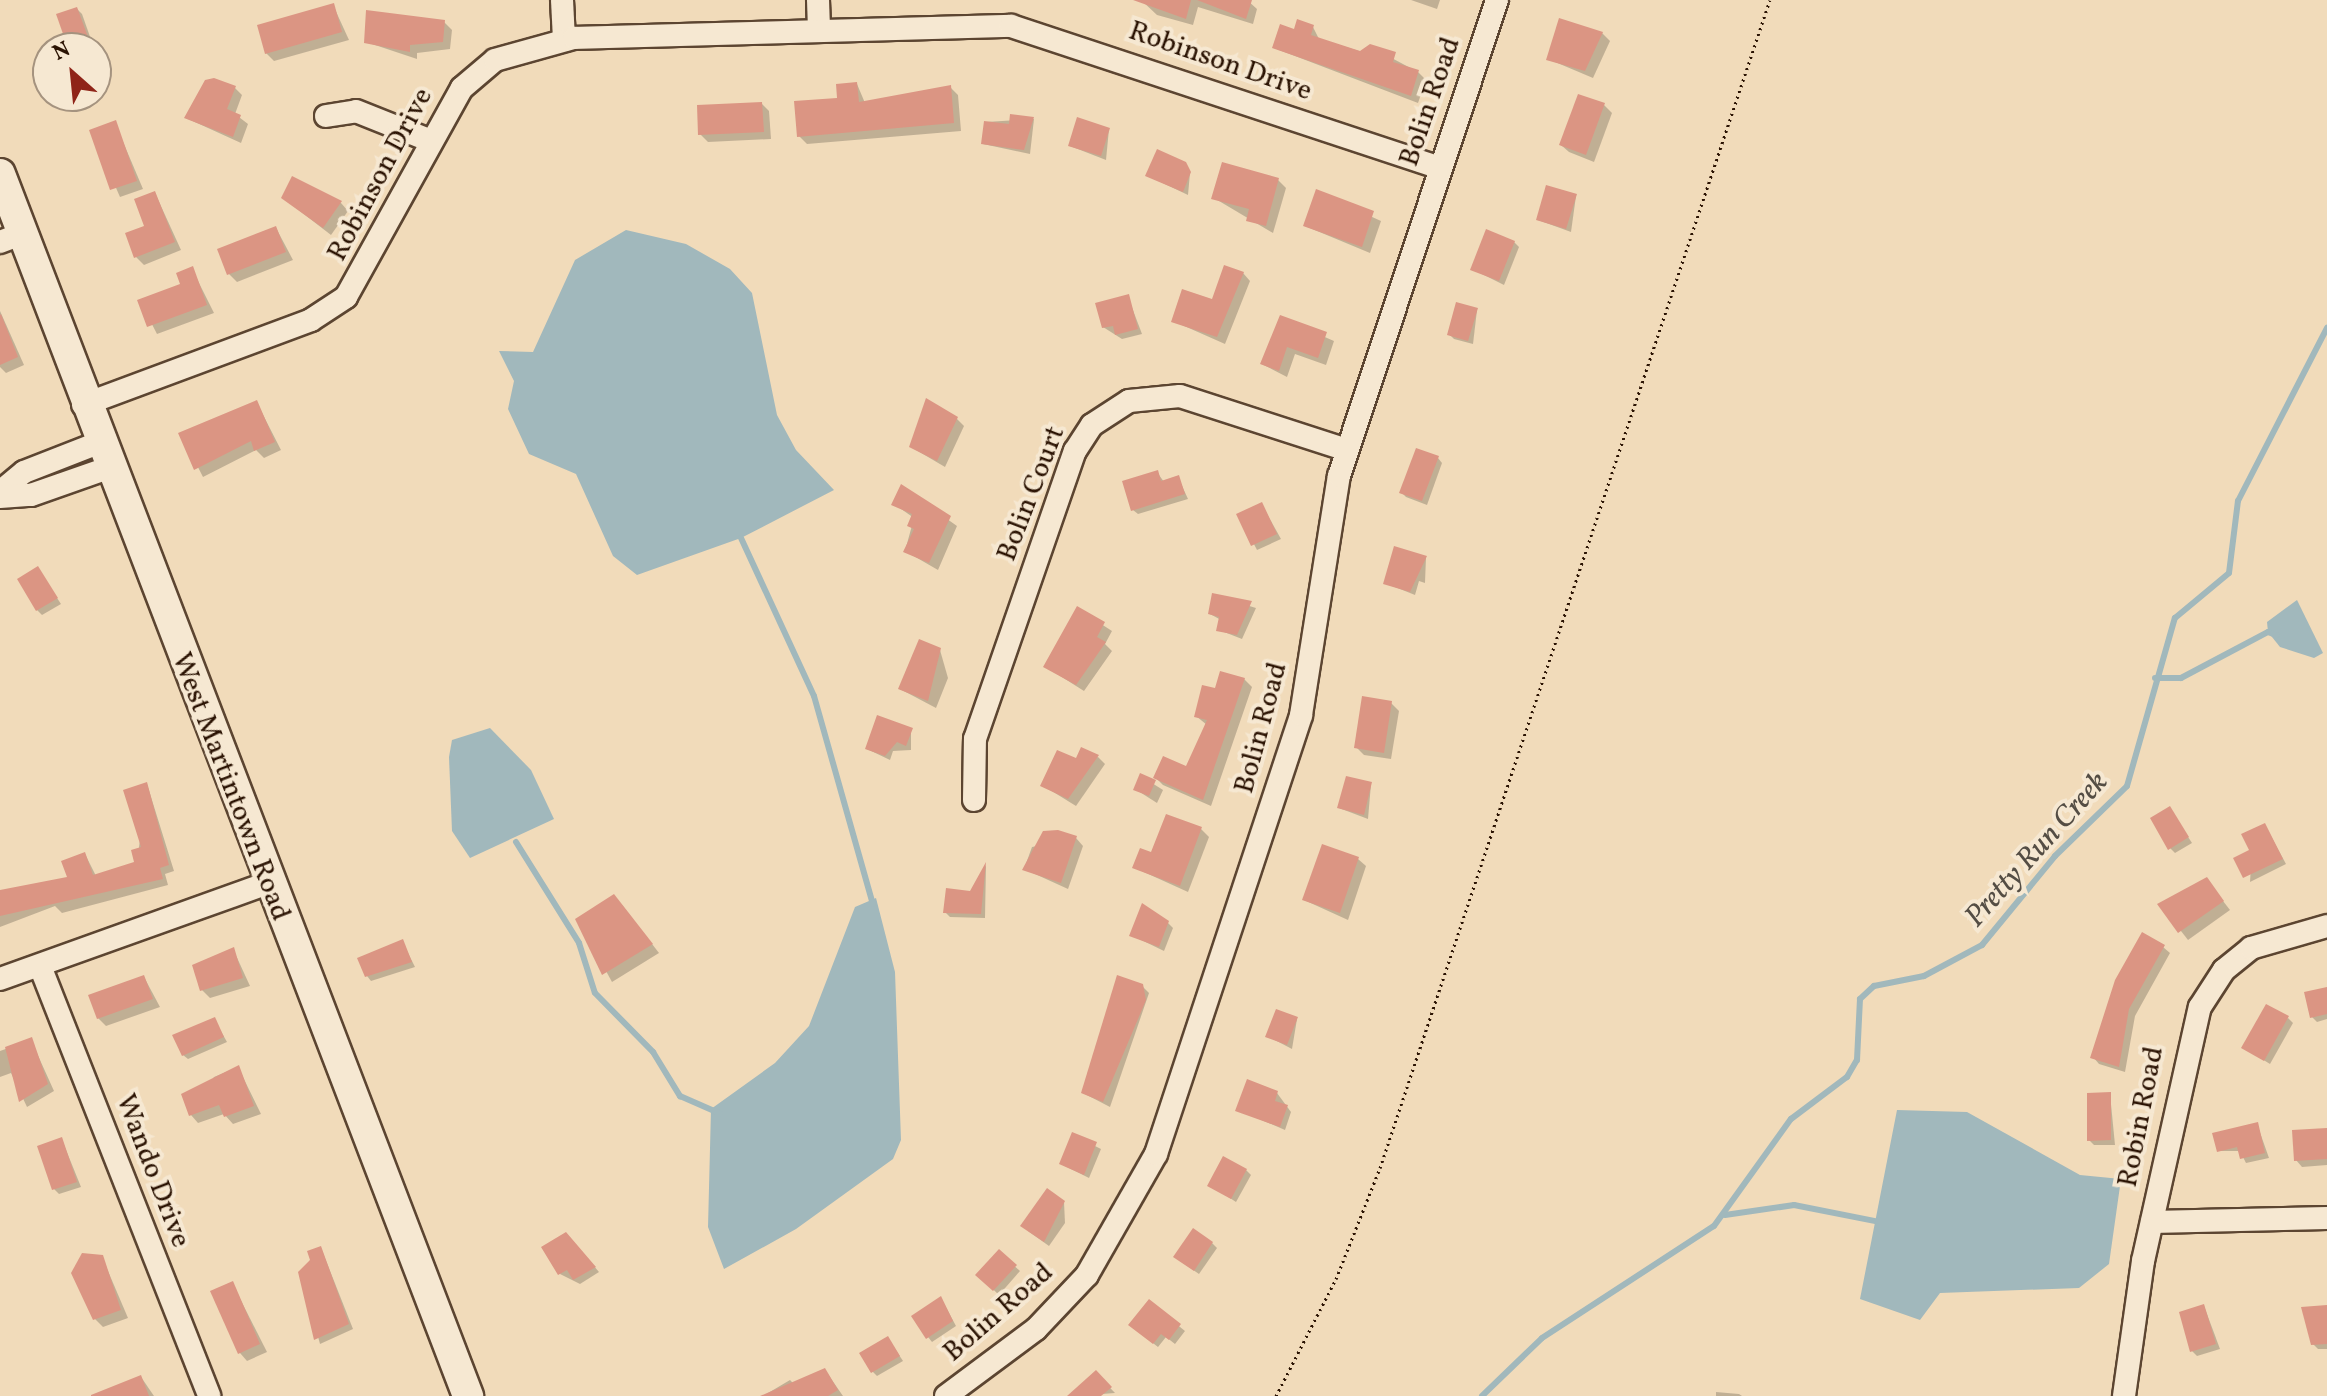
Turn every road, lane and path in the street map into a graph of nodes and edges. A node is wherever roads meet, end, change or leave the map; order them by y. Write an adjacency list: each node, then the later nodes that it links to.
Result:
1 (562, 0): 6 (street)
2 (818, 0): 5 (street)
3 (1497, 0): 9 (street, Bolin Road)
4 (1770, 0): 26 (path)
5 (819, 28): 6 (street, Robinson Drive); 9 (street, Robinson Drive)
6 (564, 40): 8 (street, Robinson Drive)
7 (326, 116): 8 (street)
8 (431, 141): 12 (street, Robinson Drive)
9 (1440, 168): 13 (street, Bolin Road)
10 (0, 174): 11 (main road, West Martintown Road)
11 (11, 238): 12 (main road, West Martintown Road)
12 (83, 405): 14 (main road, West Martintown Road)
13 (1347, 450): 16 (street, Bolin Court); 25 (street, Bolin Road)
14 (103, 455): 15 (street); 17 (main road, West Martintown Road)
15 (0, 494)
16 (974, 800)
17 (266, 884): 19 (street); 24 (main road, West Martintown Road)
18 (2327, 926): 22 (street, Robin Road)
19 (40, 966): 20 (street); 23 (street, Wando Drive)
20 (0, 979)
21 (2327, 1218): 22 (street)
22 (2152, 1222): 27 (street, Robin Road)
23 (209, 1396)
24 (468, 1396)
25 (946, 1396)
26 (1276, 1396)
27 (2124, 1396)

